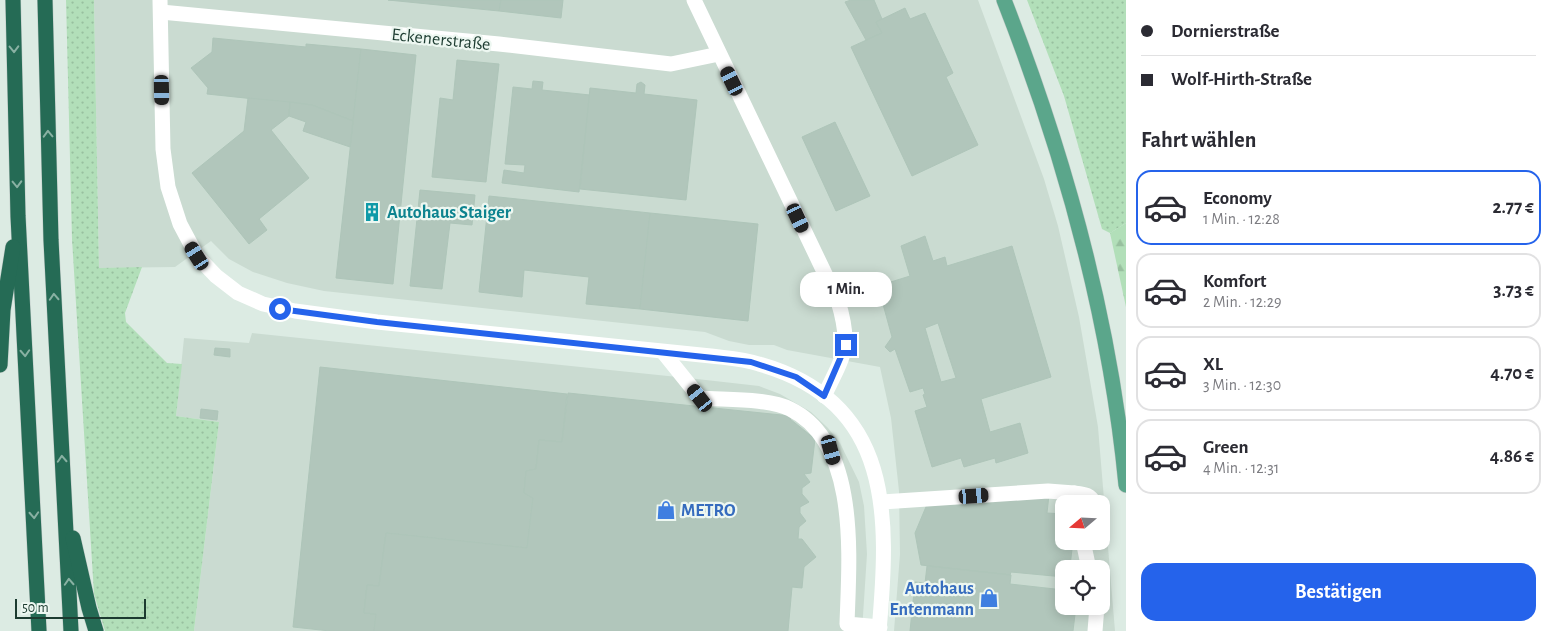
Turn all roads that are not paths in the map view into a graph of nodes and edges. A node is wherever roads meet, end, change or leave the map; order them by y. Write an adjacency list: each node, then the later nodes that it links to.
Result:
1 (13, 0): 7 (highway, one-way to 7)
2 (45, 0): 14 (highway, one-way to 2)
3 (694, 0): 6 (street)
4 (1004, 0): 11 (main road)
5 (160, 6): 6 (street, Eckenerstraße); 8 (street)
6 (720, 54): 10 (street)
7 (18, 216): 9 (highway); 17 (highway, one-way to 17)
8 (664, 352): 10 (street); 16 (street)
9 (0, 365)
10 (824, 396): 13 (street)
11 (1126, 485)
12 (1063, 495): 13 (street)
13 (882, 502): 16 (street)
14 (65, 508): 18 (highway, one-way to 14); 19 (highway)
15 (1096, 615): 20 (street)
16 (880, 629)
17 (39, 631)
18 (71, 631)
19 (96, 631)
20 (1095, 631)

